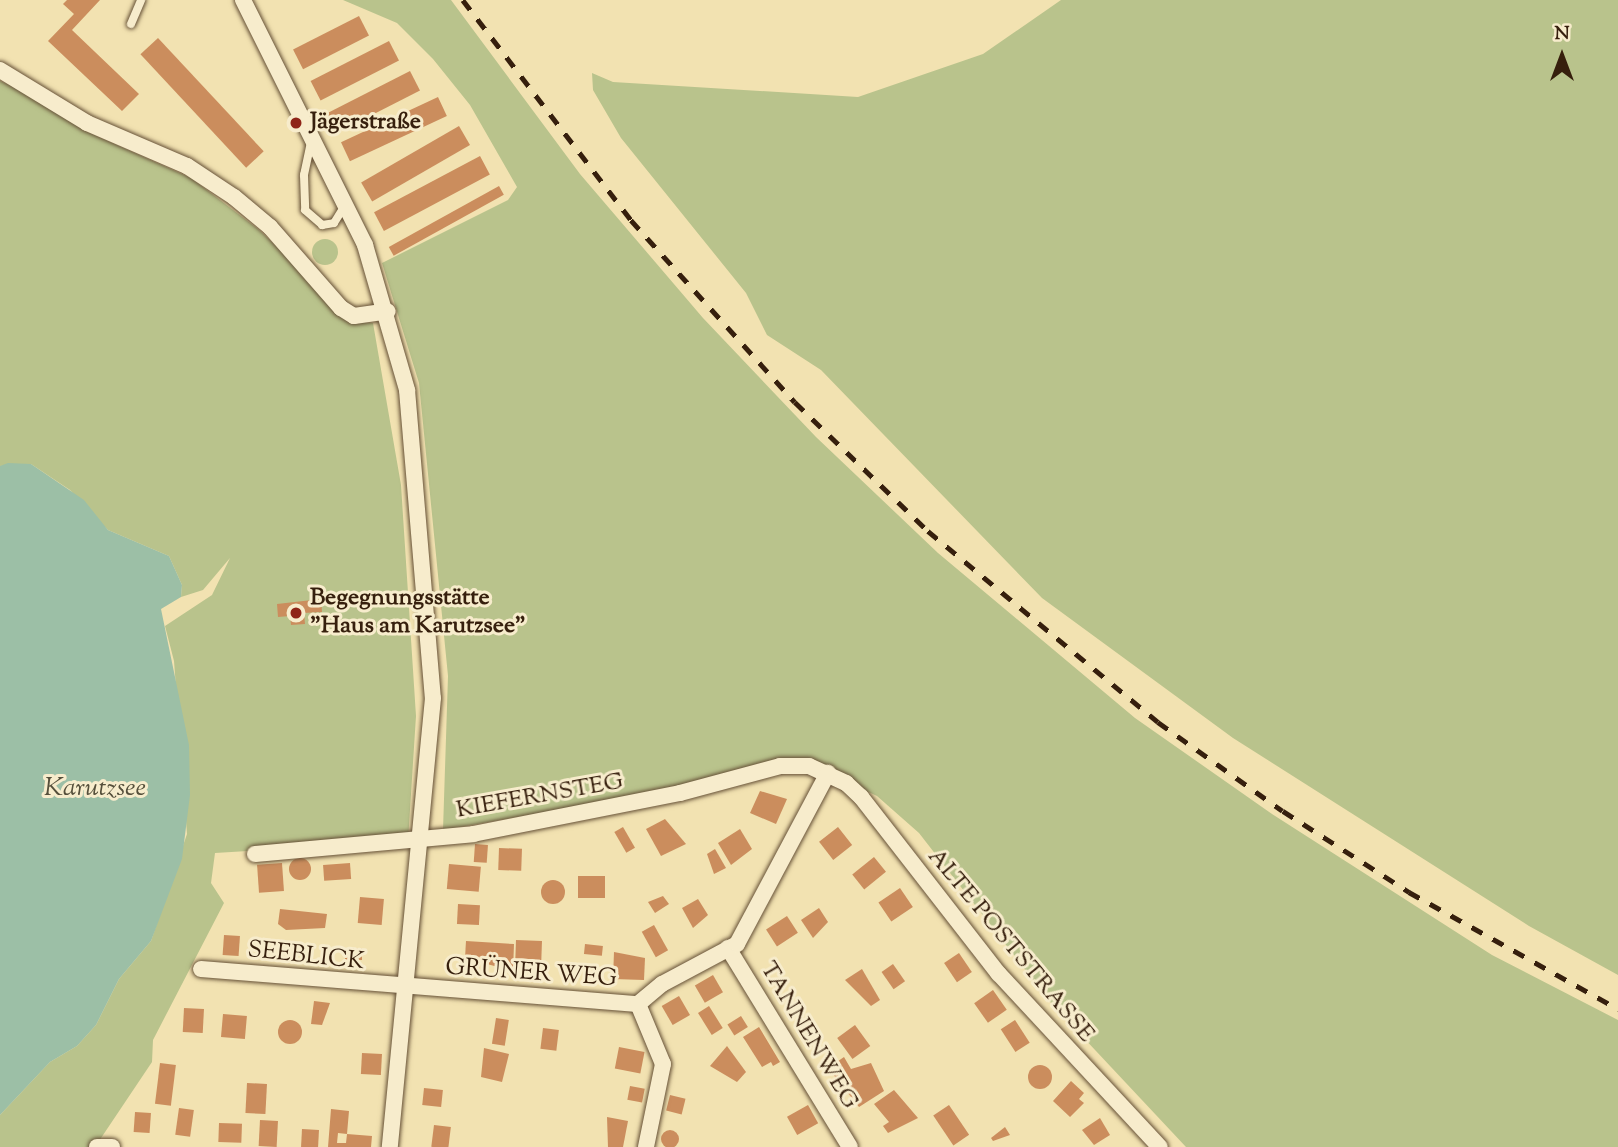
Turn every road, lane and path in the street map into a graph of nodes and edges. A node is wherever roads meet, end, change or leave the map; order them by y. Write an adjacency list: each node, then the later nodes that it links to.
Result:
1 (141, 0): 3 (lane)
2 (243, 0): 5 (street)
3 (131, 24)
4 (0, 70): 7 (street)
5 (313, 136): 6 (street); 6 (lane)
6 (346, 205): 7 (street)
7 (388, 310): 9 (street)
8 (828, 773): 9 (street, KIEFERNSTEG); 11 (street, GRÜNER WEG); 20 (street, ALTE POSTSTRASSE)
9 (421, 840): 10 (street, KIEFERNSTEG); 13 (street)
10 (255, 854)
11 (728, 947): 14 (street, GRÜNER WEG); 19 (street, TANNENWEG)
12 (201, 969): 13 (street, SEEBLICK)
13 (406, 989): 14 (street, GRÜNER WEG); 17 (street)
14 (638, 1003): 18 (street)
15 (97, 1147): 16 (street)
16 (112, 1147)
17 (390, 1147)
18 (646, 1147)
19 (850, 1147)
20 (1160, 1147)

